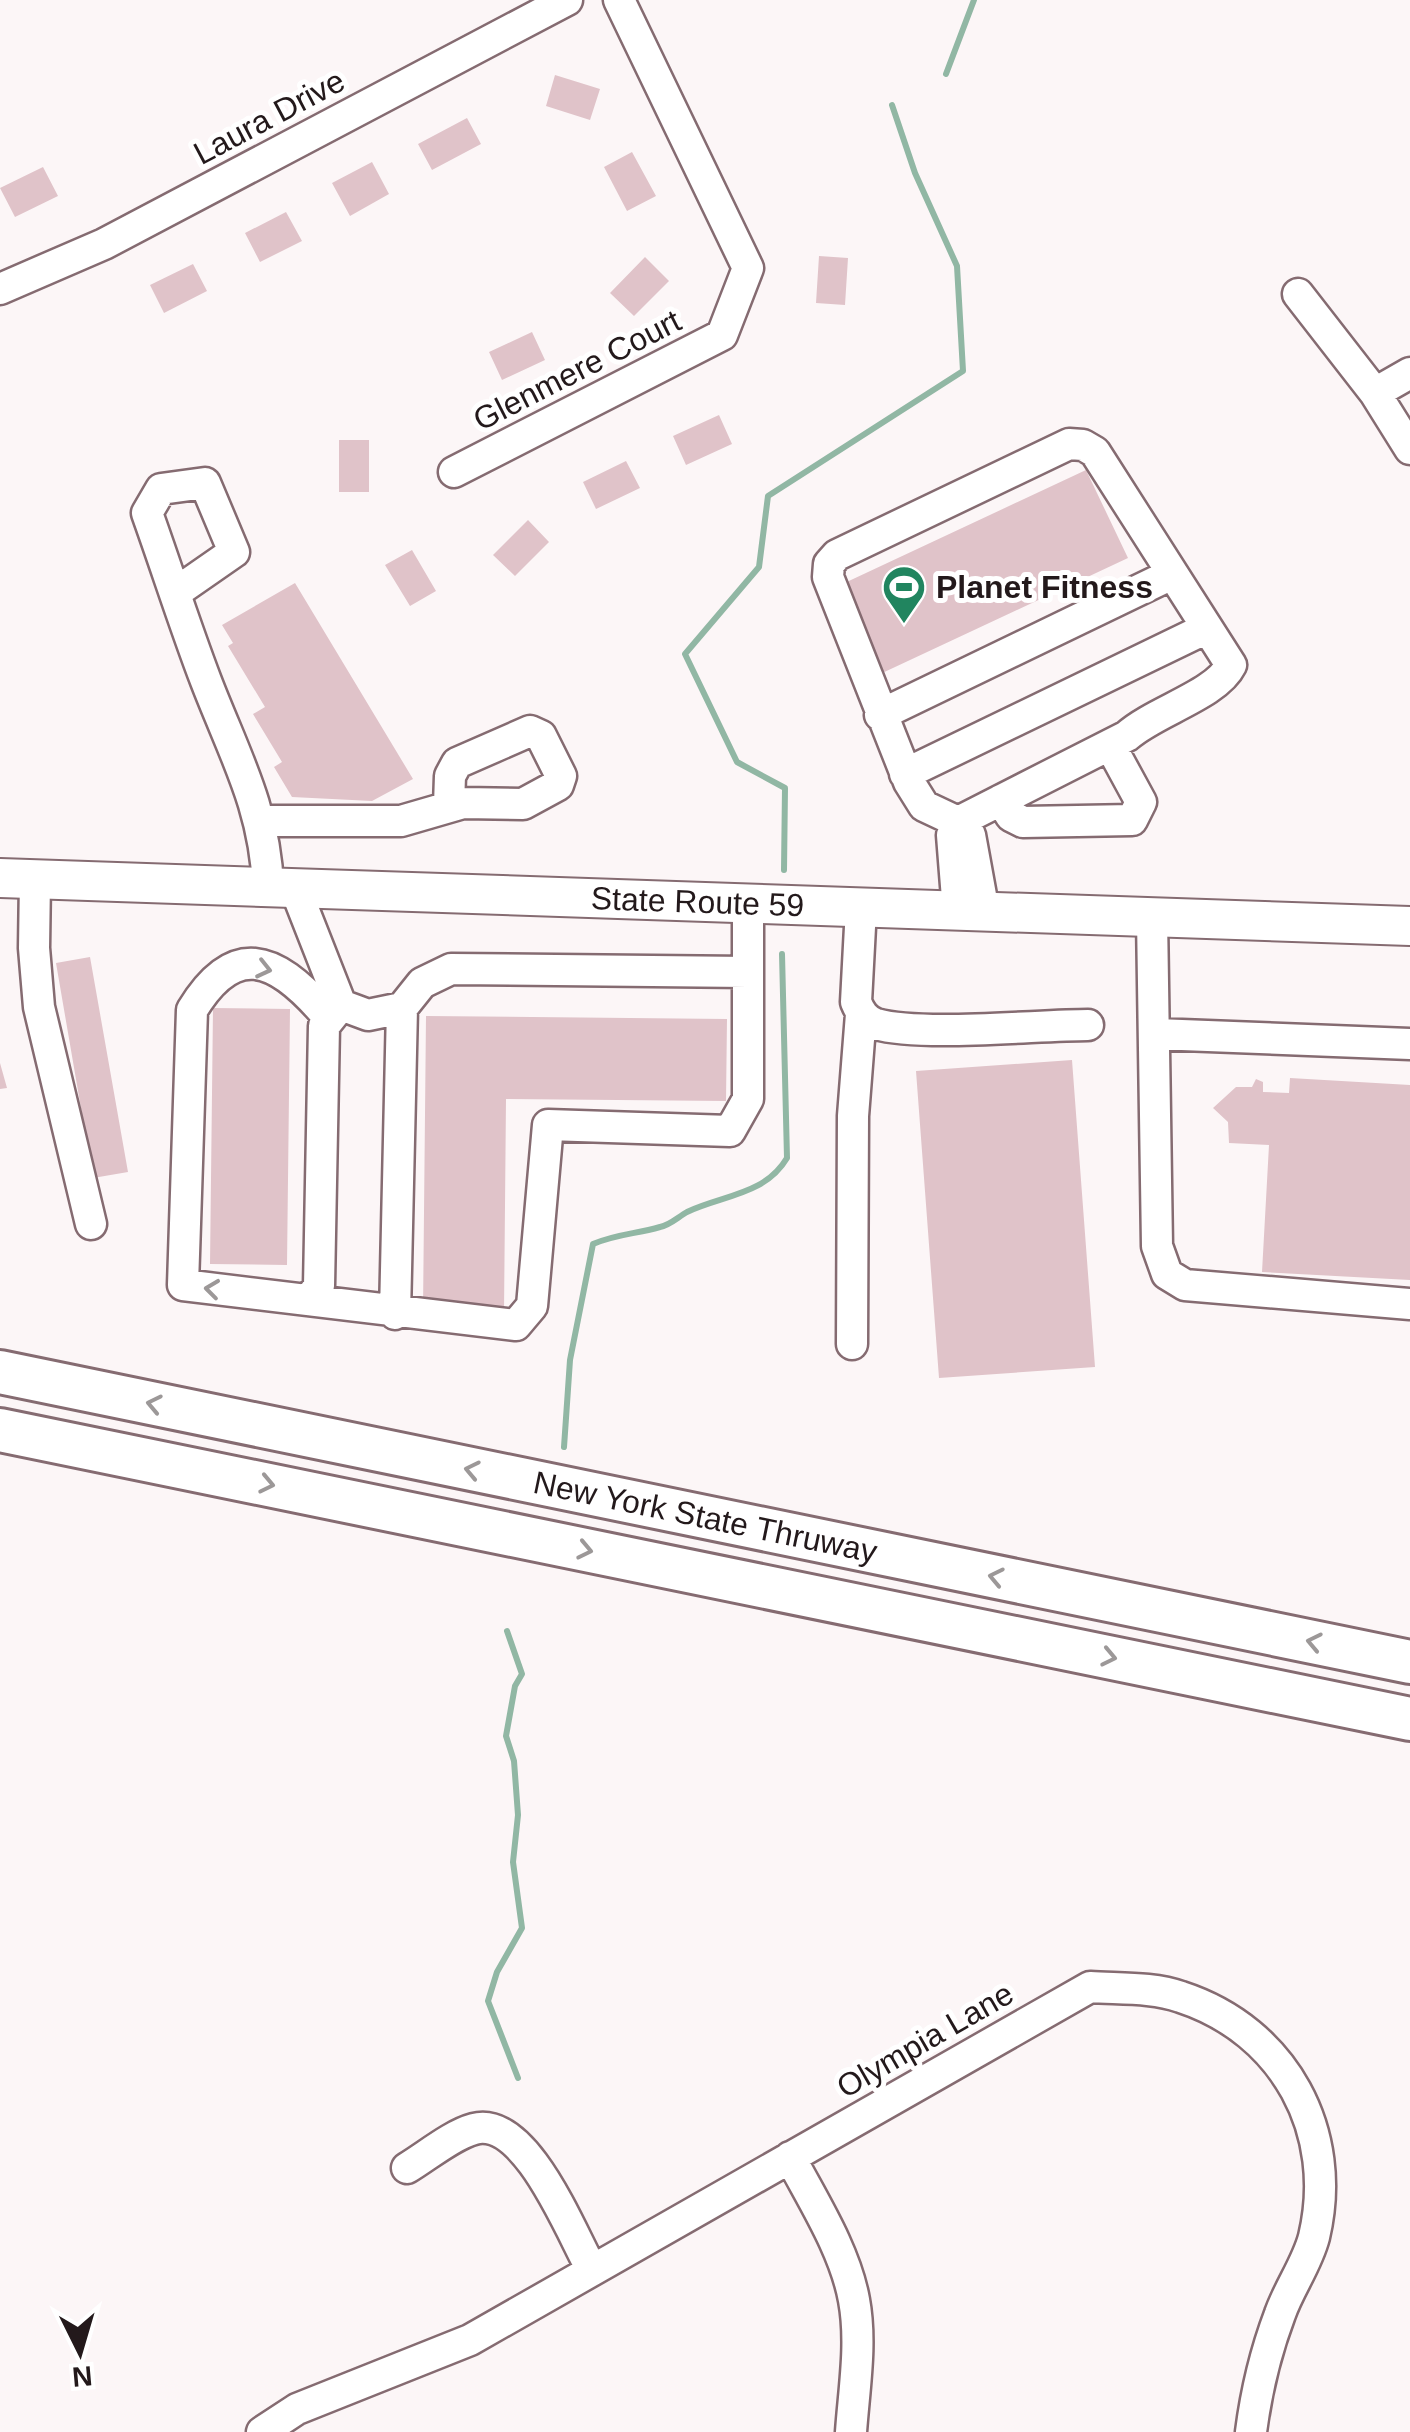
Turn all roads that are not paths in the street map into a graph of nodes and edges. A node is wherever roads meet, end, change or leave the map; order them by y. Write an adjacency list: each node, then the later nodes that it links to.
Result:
1 (567, 0): 3 (street, Laura Drive)
2 (618, 0): 8 (street, Glenmere Court)
3 (0, 288)
4 (1298, 294): 6 (street)
5 (1410, 373): 6 (street)
6 (1375, 393): 7 (street)
7 (1410, 449)
8 (454, 472)
9 (1170, 575): 11 (street); 12 (street); 12 (street)
10 (175, 593): 17 (street)
11 (1207, 628): 13 (street); 14 (street)
12 (880, 716): 14 (street)
13 (1110, 745): 15 (street); 15 (street)
14 (905, 774): 18 (street)
15 (1001, 800): 18 (street)
16 (449, 805): 17 (street)
17 (261, 821): 20 (street)
18 (958, 822): 23 (street)
19 (18, 878): 20 (main road, State Route 59); 33 (street)
20 (282, 888): 21 (main road, State Route 59); 27 (street)
21 (748, 904): 22 (main road, State Route 59); 26 (street)
22 (862, 908): 23 (main road, State Route 59); 29 (street)
23 (971, 912): 24 (main road, State Route 59)
24 (1152, 918): 25 (main road, State Route 59); 31 (street)
25 (1401, 926)
26 (748, 972): 28 (street); 36 (street)
27 (341, 1005): 28 (street); 34 (street); 34 (street, one-way to 27)
28 (402, 1008): 36 (street)
29 (861, 1014): 30 (street); 37 (street)
30 (1088, 1024)
31 (1156, 1034): 32 (street); 35 (street)
32 (1410, 1044)
33 (91, 1224)
34 (309, 1300): 36 (street)
35 (1410, 1304)
36 (395, 1314)
37 (852, 1344)
38 (0, 1372): 40 (highway, New York State Thruway, one-way to 38)
39 (0, 1430): 41 (highway, New York State Thruway, one-way to 41)
40 (1410, 1662)
41 (1410, 1719)
42 (790, 2157): 44 (street, Olympia Lane); 46 (street); 47 (street, Olympia Lane)
43 (406, 2168): 44 (street)
44 (592, 2270): 45 (street, Olympia Lane)
45 (262, 2432)
46 (850, 2432)
47 (1251, 2432)

